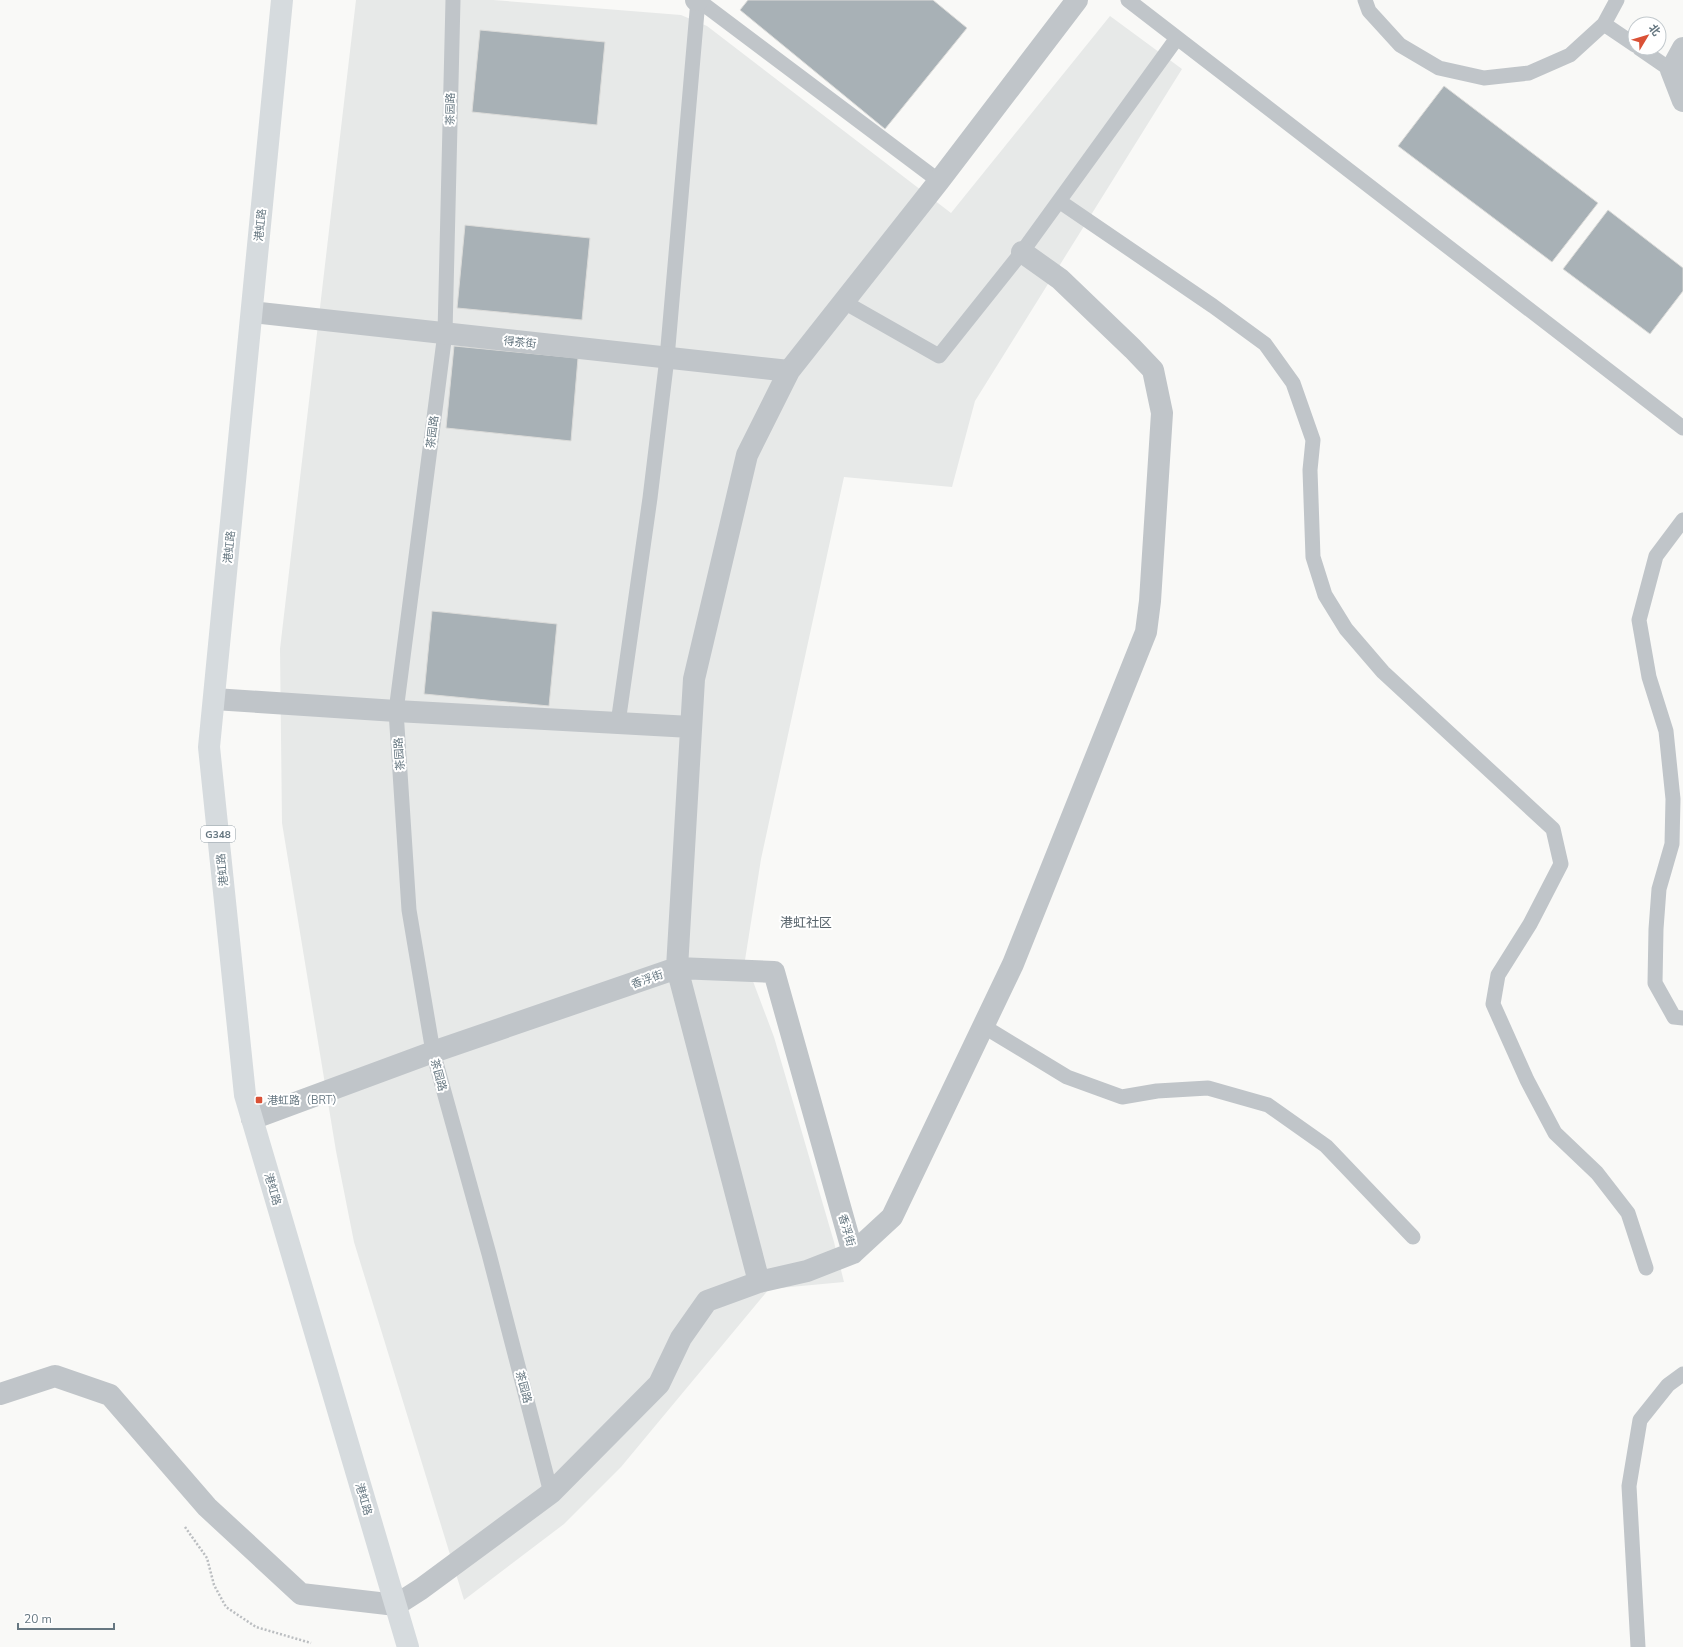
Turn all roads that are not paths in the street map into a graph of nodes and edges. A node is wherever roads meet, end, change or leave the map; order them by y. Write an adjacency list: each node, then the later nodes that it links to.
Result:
1 (282, 0): 19 (highway, 港虹路 / G348)
2 (453, 0): 20 (lane, 茶园路)
3 (697, 0): 15 (lane); 21 (lane)
4 (1077, 0): 15 (street)
5 (1128, 0): 9 (lane)
6 (1365, 0): 8 (lane)
7 (1617, 0): 8 (lane)
8 (1604, 24): 10 (lane)
9 (1178, 38): 16 (lane); 23 (lane)
10 (1627, 40)
11 (1683, 48): 13 (street)
12 (1651, 56): 13 (lane)
13 (1671, 70): 14 (street)
14 (1683, 101)
15 (939, 181): 18 (street)
16 (1059, 201): 17 (lane); 36 (lane)
17 (1022, 252): 18 (lane); 31 (street)
18 (844, 302): 22 (street)
19 (252, 312): 20 (street, 得茶街); 25 (highway, 港虹路 / G348)
20 (445, 333): 21 (street, 得茶街); 26 (lane, 茶园路)
21 (667, 358): 22 (street, 得茶街); 27 (lane)
22 (789, 371): 28 (street)
23 (1683, 428)
24 (1683, 520): 30 (lane)
25 (214, 699): 26 (street); 33 (highway, 港虹路 / G348)
26 (396, 711): 27 (street); 32 (lane, 茶园路)
27 (618, 723): 28 (street)
28 (691, 727): 29 (street)
29 (677, 968): 32 (street, 香浮街); 35 (street, 香浮街); 37 (street)
30 (1683, 1018)
31 (983, 1026): 34 (lane); 35 (street)
32 (433, 1052): 33 (street, 香浮街); 40 (lane, 茶园路)
33 (252, 1119): 41 (highway, 港虹路 / G348)
34 (1414, 1238)
35 (854, 1253): 37 (street)
36 (1646, 1268)
37 (759, 1282): 40 (street)
38 (1683, 1374): 43 (lane)
39 (0, 1394): 41 (street)
40 (552, 1493): 41 (street)
41 (396, 1605): 42 (highway, 港虹路 / G348)
42 (408, 1647)
43 (1638, 1647)

